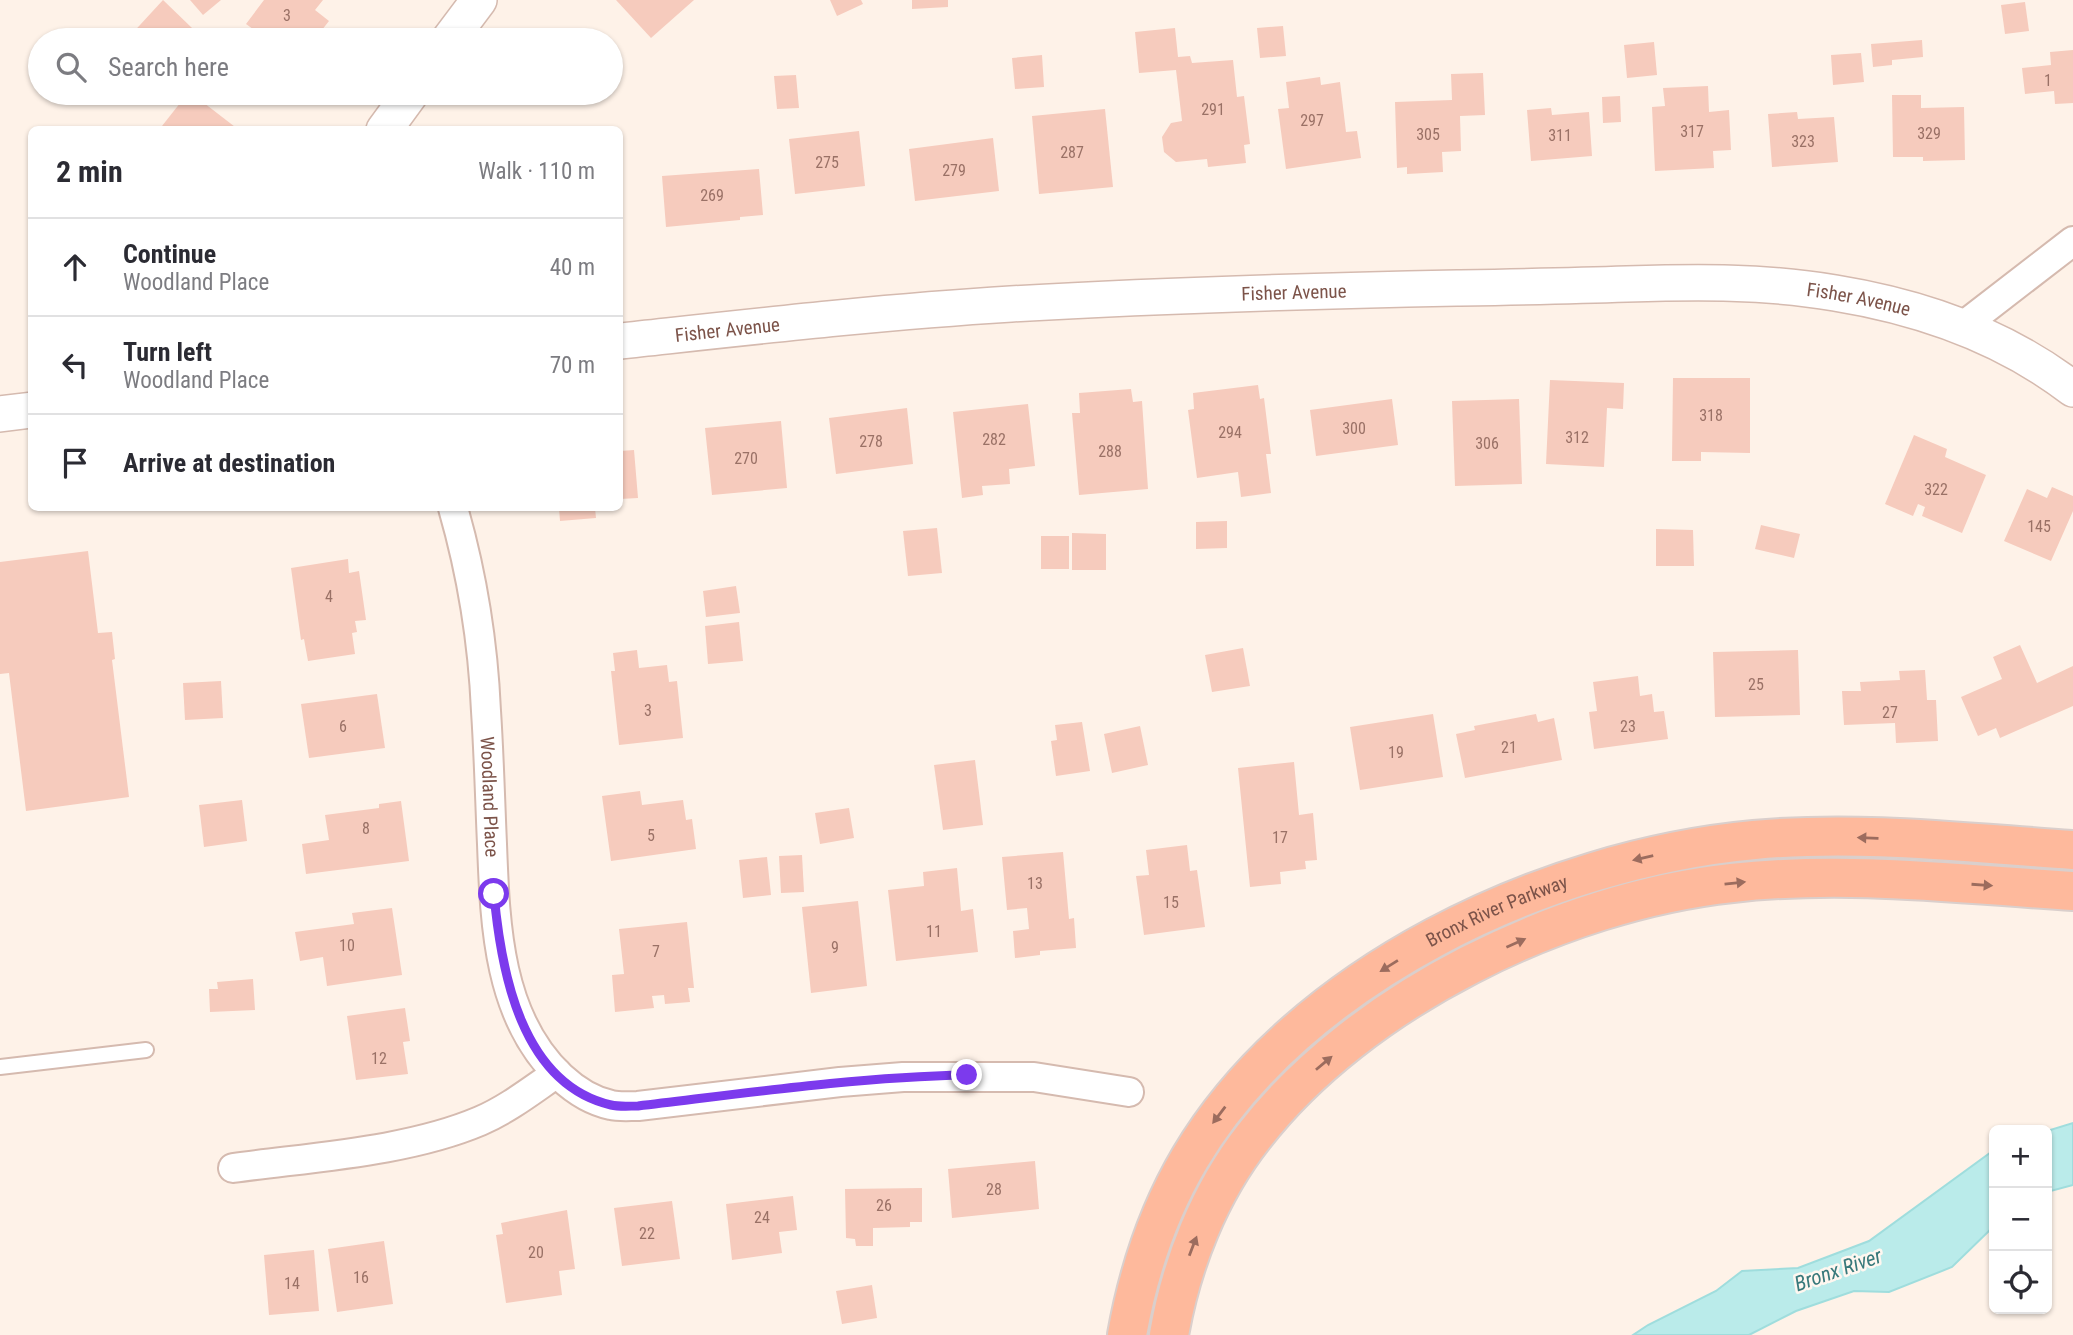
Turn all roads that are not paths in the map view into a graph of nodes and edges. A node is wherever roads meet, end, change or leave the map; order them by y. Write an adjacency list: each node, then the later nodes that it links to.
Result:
1 (479, 0): 2 (street)
2 (458, 28)
3 (402, 105): 4 (street)
4 (387, 126)
5 (2073, 241): 6 (street)
6 (1963, 326): 7 (street, Fisher Avenue); 8 (street, Fisher Avenue)
7 (623, 341)
8 (2073, 389)
9 (28, 410): 10 (street)
10 (0, 414)
11 (454, 511): 16 (street, Woodland Place)
12 (2073, 850): 19 (highway, Bronx River Parkway, one-way to 19)
13 (2073, 891): 20 (highway, Bronx River Parkway, one-way to 13)
14 (146, 1050): 15 (lane)
15 (0, 1068)
16 (557, 1073): 17 (street, Woodland Place); 18 (street)
17 (1129, 1092)
18 (233, 1168)
19 (1130, 1319)
20 (1171, 1323)

